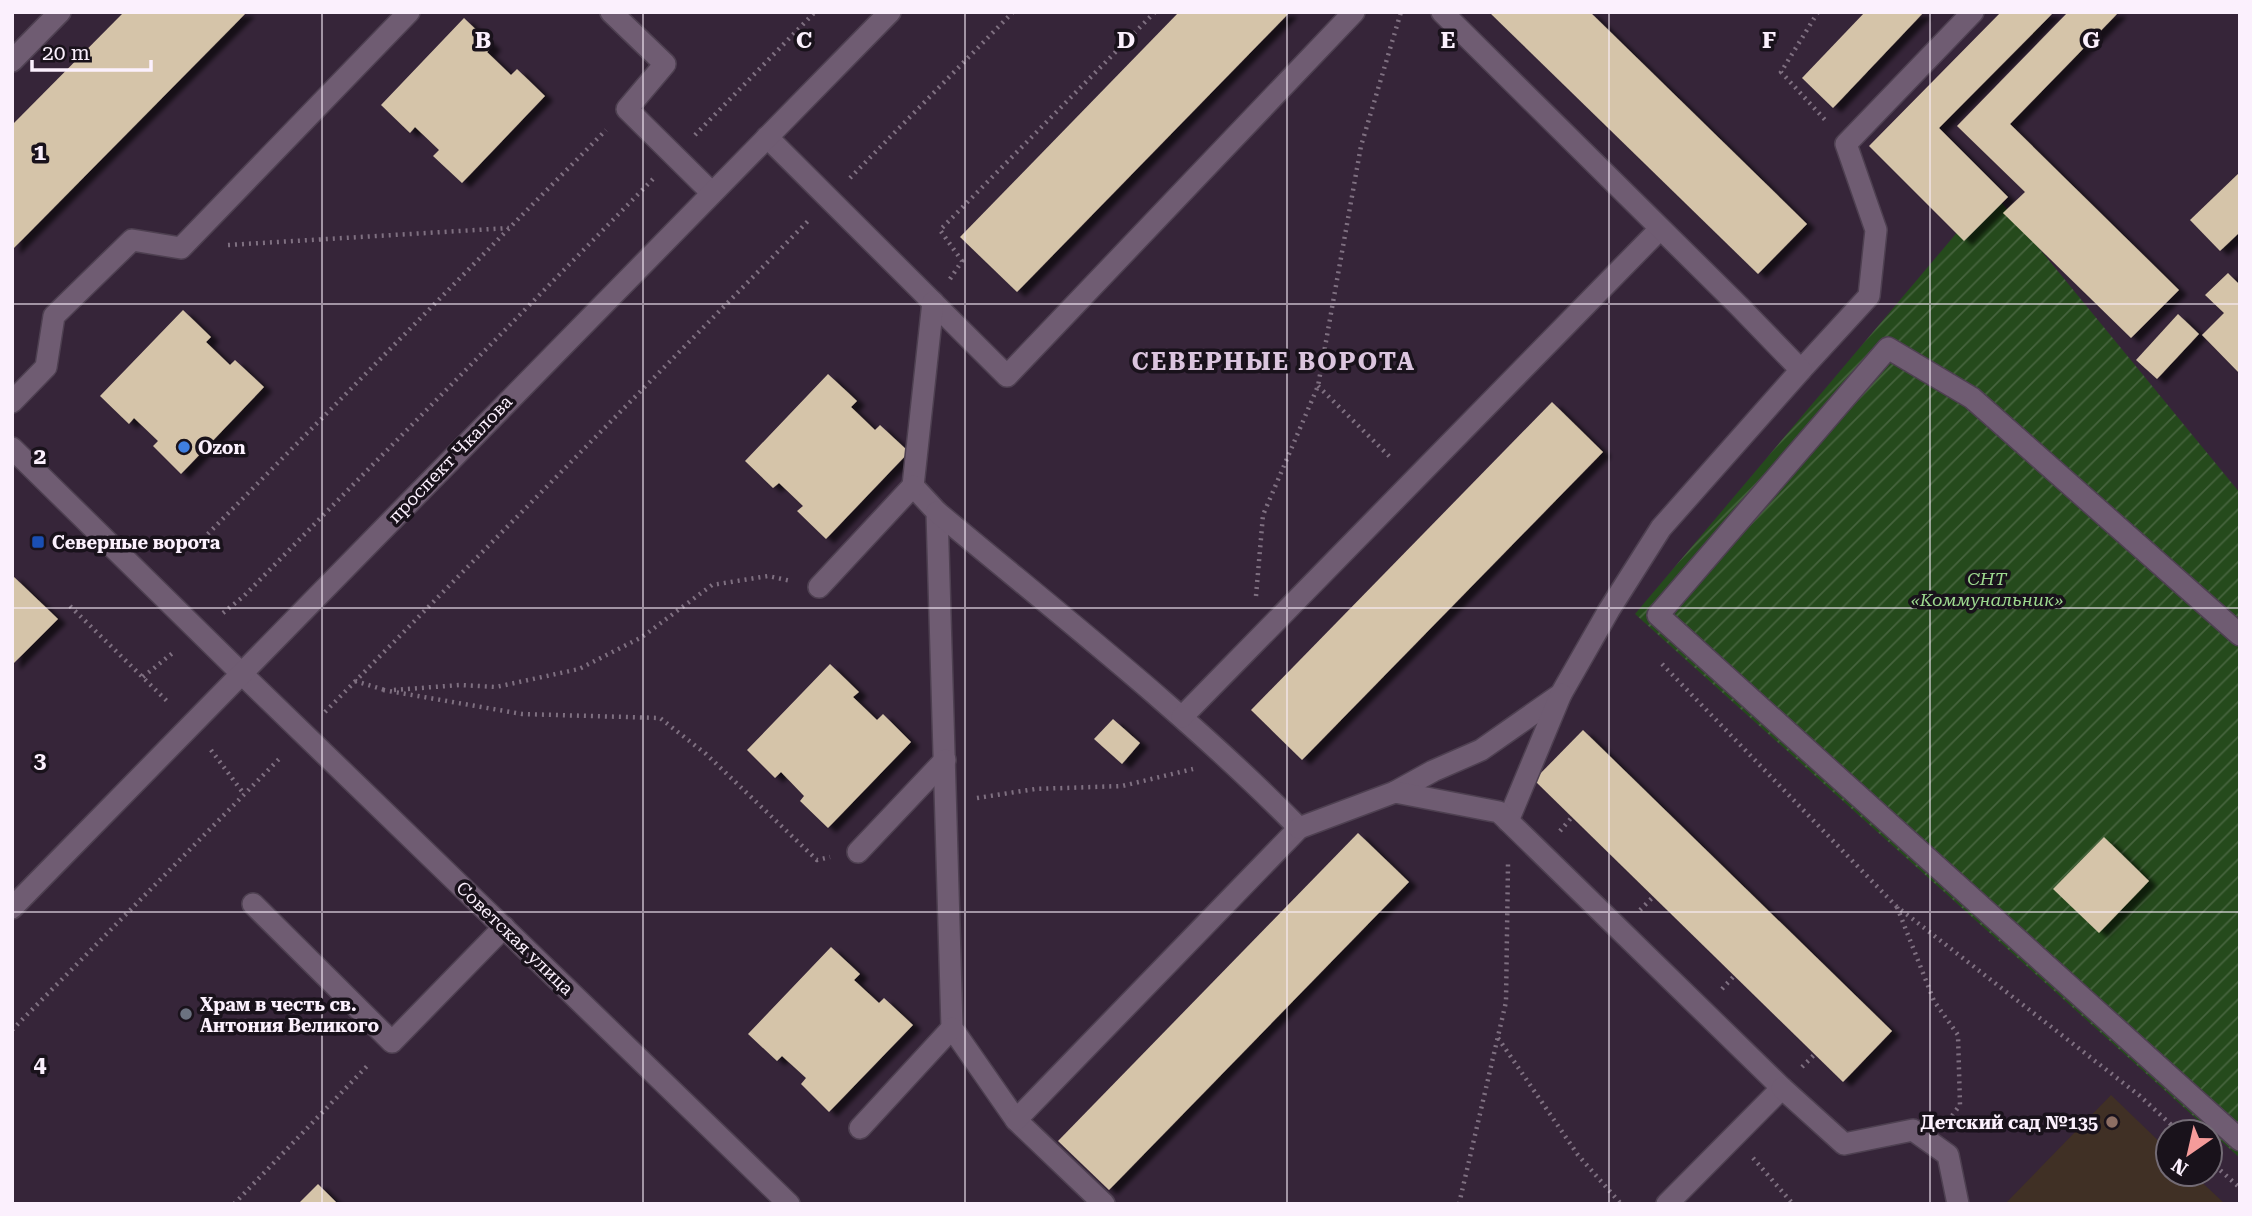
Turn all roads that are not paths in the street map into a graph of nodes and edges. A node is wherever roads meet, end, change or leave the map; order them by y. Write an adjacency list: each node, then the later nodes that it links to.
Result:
1 (60, 12): 8 (main road)
2 (409, 12): 14 (main road)
3 (611, 12): 10 (main road)
4 (890, 12): 9 (main road, проспект Чкалова)
5 (1354, 12): 12 (main road)
6 (1442, 12): 11 (main road)
7 (1973, 12): 13 (main road)
8 (12, 61)
9 (768, 136): 10 (main road, проспект Чкалова); 12 (main road)
10 (712, 193): 20 (main road, проспект Чкалова)
11 (1660, 229): 13 (main road); 22 (main road)
12 (933, 302): 16 (main road)
13 (1801, 370): 21 (main road)
14 (12, 402)
15 (12, 447): 20 (main road, Советская улица)
16 (913, 486): 17 (main road); 18 (main road)
17 (937, 512): 22 (main road); 23 (main road)
18 (820, 587)
19 (2240, 635): 35 (main road)
20 (241, 673): 29 (main road, проспект Чкалова); 30 (main road, Советская улица)
21 (1561, 694): 24 (main road); 25 (main road)
22 (1182, 717): 26 (main road)
23 (945, 760): 27 (main road); 31 (main road)
24 (1395, 792): 25 (main road); 26 (main road)
25 (1508, 821): 32 (main road)
26 (1300, 828): 33 (main road)
27 (858, 852)
28 (253, 904): 30 (main road)
29 (12, 908)
30 (504, 927): 36 (main road, Советская улица)
31 (952, 1028): 33 (main road); 34 (main road)
32 (1782, 1088): 38 (main road); 39 (main road)
33 (1016, 1120): 37 (main road)
34 (860, 1128)
35 (2240, 1140)
36 (789, 1204)
37 (1104, 1204)
38 (1667, 1204)
39 (1958, 1204)

